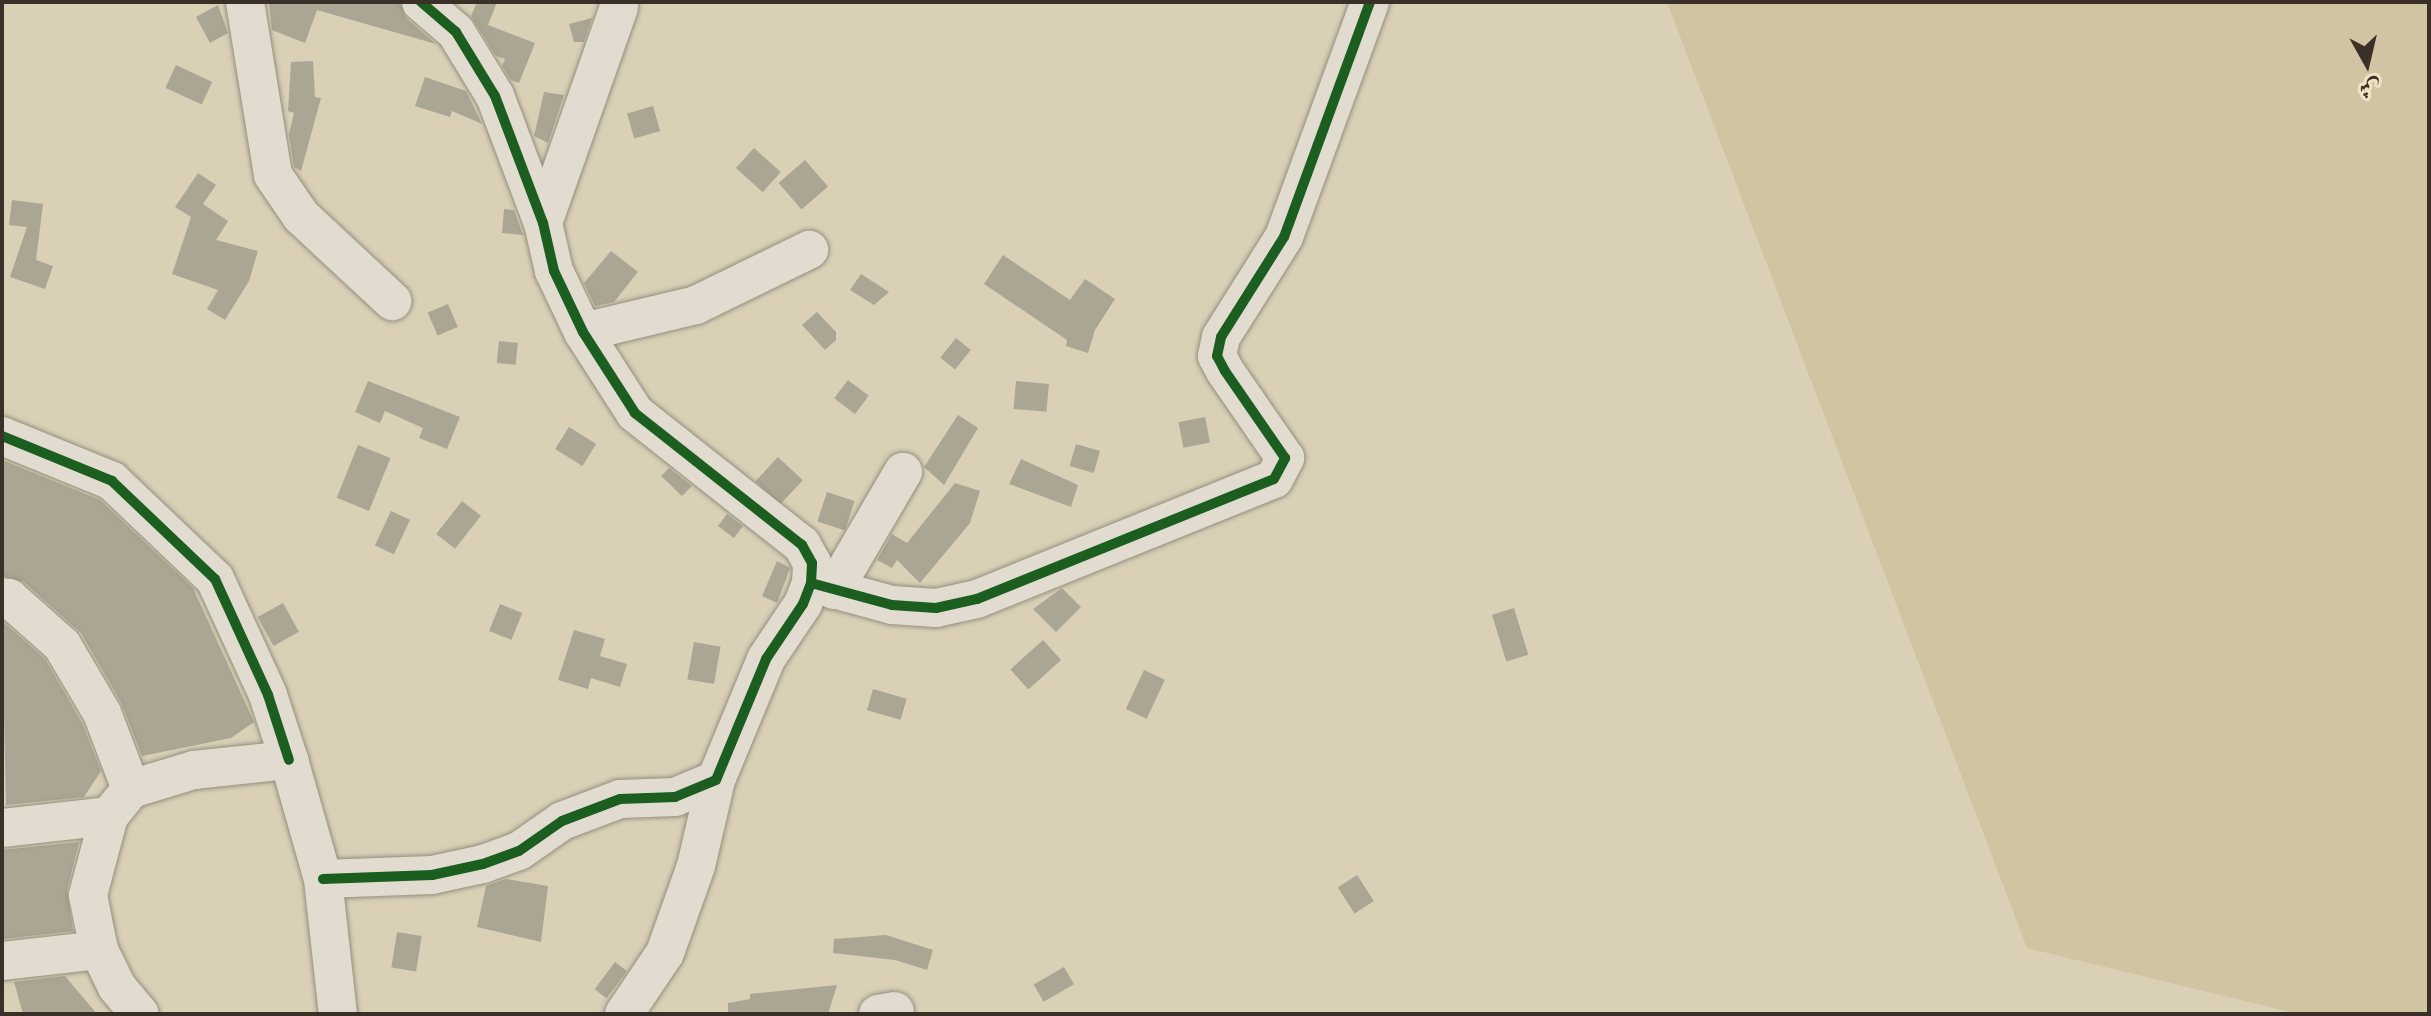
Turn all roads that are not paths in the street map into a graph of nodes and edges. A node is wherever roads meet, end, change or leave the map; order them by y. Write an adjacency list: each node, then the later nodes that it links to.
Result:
1 (245, 2): 7 (street)
2 (421, 2): 5 (street)
3 (1370, 2): 11 (street)
4 (619, 7): 5 (street)
5 (543, 223): 8 (street)
6 (809, 250): 8 (street)
7 (392, 301)
8 (583, 332): 11 (street)
9 (2, 436): 13 (street)
10 (903, 472): 11 (street)
11 (823, 587): 14 (street)
12 (2, 597): 15 (street)
13 (289, 760): 15 (street); 17 (street)
14 (716, 780): 17 (street); 22 (street)
15 (120, 802): 16 (street); 18 (street)
16 (2, 828)
17 (323, 879): 21 (street)
18 (99, 950): 19 (street); 20 (street)
19 (2, 961)
20 (140, 1014)
21 (338, 1014)
22 (624, 1014)

